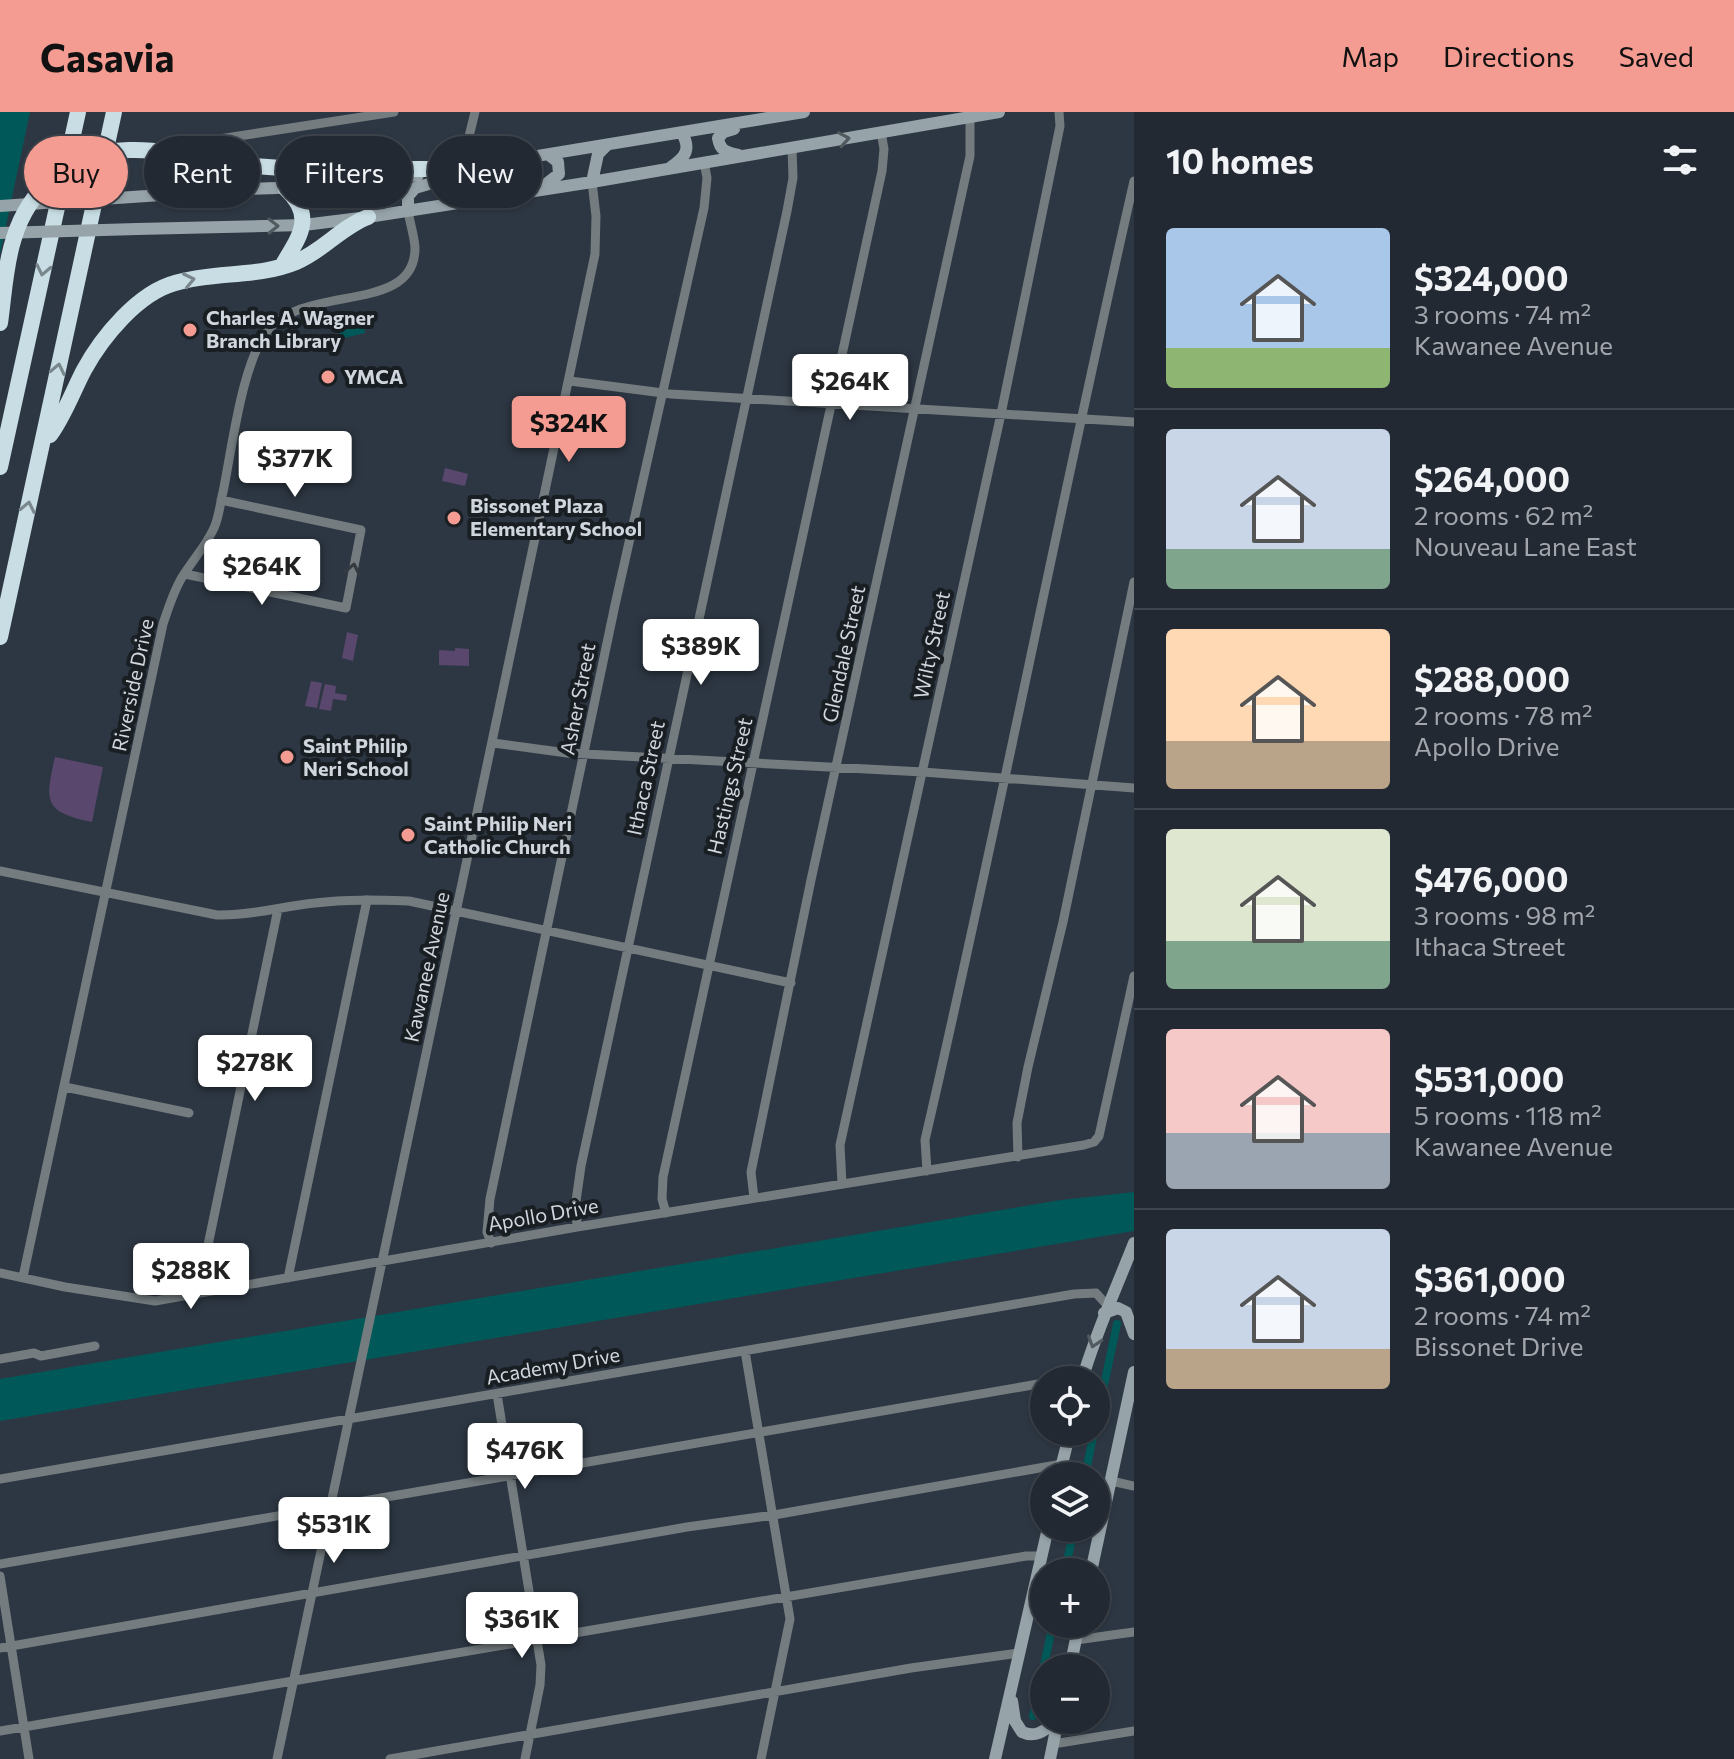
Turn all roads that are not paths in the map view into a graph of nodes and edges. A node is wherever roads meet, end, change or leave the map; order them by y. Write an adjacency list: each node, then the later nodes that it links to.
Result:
1 (78, 112): 48 (highway, one-way to 48)
2 (114, 112): 47 (highway, one-way to 2)
3 (394, 112): 14 (street)
4 (475, 112): 15 (street)
5 (804, 112): 11 (main road)
6 (957, 112): 10 (main road)
7 (999, 112): 9 (main road)
8 (1059, 112): 44 (street, Wilty Street)
9 (970, 117): 10 (main road); 43 (street, Glendale Street)
10 (945, 121): 12 (main road)
11 (747, 122): 13 (main road); 20 (main road)
12 (881, 132): 17 (main road, one-way to 12); 42 (street, Hastings Street)
13 (682, 133): 16 (main road); 23 (main road)
14 (239, 136)
15 (469, 136)
16 (607, 145): 18 (main road); 25 (main road)
17 (792, 148): 20 (main road); 41 (street, Ithaca Street)
18 (549, 155): 19 (main road); 27 (main road)
19 (542, 156)
20 (744, 156): 21 (main road)
21 (704, 162): 23 (main road); 40 (street, Asher Street)
22 (428, 169): 38 (highway, bridge)
23 (668, 169): 25 (main road)
24 (1134, 181): 45 (street)
25 (592, 182): 29 (main road); 39 (street, Kawanee Avenue)
26 (428, 184): 33 (main road)
27 (542, 188)
28 (276, 189): 30 (main road, bridge)
29 (542, 190)
30 (0, 206)
31 (300, 208): 35 (highway)
32 (428, 208): 33 (main road)
33 (408, 211): 34 (main road); 49 (street, Riverside Drive)
34 (368, 217): 35 (main road); 37 (highway)
35 (304, 225): 36 (main road, one-way to 35, bridge); 37 (highway)
36 (0, 233)
37 (282, 266): 47 (highway, one-way to 37)
38 (0, 323)
39 (570, 381): 40 (street); 53 (street, Kawanee Avenue)
40 (663, 394): 41 (street); 54 (street, Asher Street)
41 (746, 400): 42 (street); 55 (street, Ithaca Street)
42 (831, 404): 43 (street); 56 (street, Hastings Street)
43 (916, 409): 44 (street); 57 (street, Glendale Street)
44 (1001, 414): 45 (street); 58 (street, Wilty Street)
45 (1080, 418): 46 (street); 59 (street)
46 (1134, 422)
47 (41, 446): 52 (highway, one-way to 47)
48 (0, 467)
49 (221, 500): 50 (street, Riverside Drive); 50 (street, one-way to 49)
50 (185, 574): 63 (street, Riverside Drive)
51 (1134, 582): 60 (street)
52 (0, 637)
53 (493, 743): 54 (street); 66 (street, Kawanee Avenue)
54 (585, 754): 55 (street); 67 (street, Asher Street)
55 (668, 759): 56 (street); 68 (street, Ithaca Street)
56 (753, 764): 57 (street); 69 (street, Hastings Street)
57 (838, 768): 58 (street); 71 (street, Glendale Street)
58 (923, 772): 59 (street); 76 (street, Wilty Street)
59 (1006, 777): 60 (street); 75 (street)
60 (1092, 784): 61 (street); 74 (street)
61 (1134, 788)
62 (0, 871): 63 (street)
63 (106, 893): 65 (street); 72 (street, Riverside Drive)
64 (367, 900): 65 (street); 66 (street); 85 (street)
65 (278, 909): 86 (street)
66 (458, 911): 67 (street); 82 (street, Kawanee Avenue)
67 (547, 931): 68 (street); 80 (street, Asher Street)
68 (629, 948): 69 (street); 79 (street, Ithaca Street)
69 (709, 965): 71 (street); 78 (street, Hastings Street)
70 (1134, 976): 74 (street, Apollo Drive)
71 (791, 983): 77 (street, Glendale Street)
72 (65, 1087): 73 (street); 84 (street, Riverside Drive)
73 (189, 1113)
74 (1018, 1157): 75 (street, Apollo Drive)
75 (927, 1171): 76 (street, Apollo Drive)
76 (842, 1184): 77 (street, Apollo Drive)
77 (754, 1198): 78 (street, Apollo Drive)
78 (666, 1213): 79 (street, Apollo Drive)
79 (577, 1227): 80 (street, Apollo Drive)
80 (491, 1243): 82 (street, Apollo Drive)
81 (1134, 1243): 87 (main road)
82 (382, 1262): 85 (street, Apollo Drive); 96 (street, Kawanee Avenue)
83 (0, 1273): 84 (street, Apollo Drive)
84 (23, 1277): 86 (street, Apollo Drive)
85 (288, 1278): 86 (street, Apollo Drive)
86 (204, 1292)
87 (1105, 1309): 88 (main road); 90 (street, Academy Drive); 92 (main road, one-way to 92)
88 (1134, 1334)
89 (95, 1346): 91 (street)
90 (745, 1351): 95 (street, Academy Drive); 97 (street)
91 (0, 1359)
92 (1087, 1366)
93 (1134, 1372): 101 (main road)
94 (1030, 1385): 97 (street)
95 (497, 1394): 96 (street, Academy Drive); 99 (street)
96 (348, 1421): 100 (street, Academy Drive); 103 (street, Kawanee Avenue)
97 (759, 1431): 99 (street); 104 (street)
98 (1030, 1475): 104 (street)
99 (511, 1476): 103 (street); 106 (street)
100 (0, 1479)
101 (1111, 1481): 102 (street); 108 (main road)
102 (1134, 1486)
103 (329, 1507): 109 (street); 111 (street, Kawanee Avenue)
104 (774, 1515): 106 (street); 112 (street)
105 (1044, 1542): 107 (main road)
106 (524, 1555): 111 (street); 114 (street)
107 (1041, 1556): 112 (street); 118 (main road)
108 (1094, 1558)
109 (0, 1564)
110 (0, 1576): 116 (street)
111 (311, 1594): 116 (street); 120 (street, Kawanee Avenue)
112 (787, 1596): 114 (street); 122 (street)
113 (1134, 1632): 115 (street)
114 (539, 1640): 120 (street); 128 (street)
115 (1076, 1640): 119 (main road)
116 (11, 1646): 117 (street); 123 (street)
117 (0, 1648)
118 (1019, 1653): 121 (main road); 122 (street)
119 (1073, 1654)
120 (293, 1683): 123 (street); 132 (street, Kawanee Avenue)
121 (1011, 1689): 126 (main road); 130 (main road)
122 (775, 1692): 128 (street); 135 (street)
123 (25, 1727): 124 (street); 131 (street)
124 (0, 1731)
125 (1134, 1731): 129 (street)
126 (1030, 1734)
127 (1055, 1734): 129 (main road)
128 (530, 1735): 133 (street); 134 (street)
129 (1053, 1744): 137 (main road)
130 (995, 1758): 136 (street)
131 (29, 1759)
132 (277, 1759)
133 (390, 1759)
134 (525, 1759)
135 (761, 1759)
136 (981, 1759)
137 (1050, 1759)

